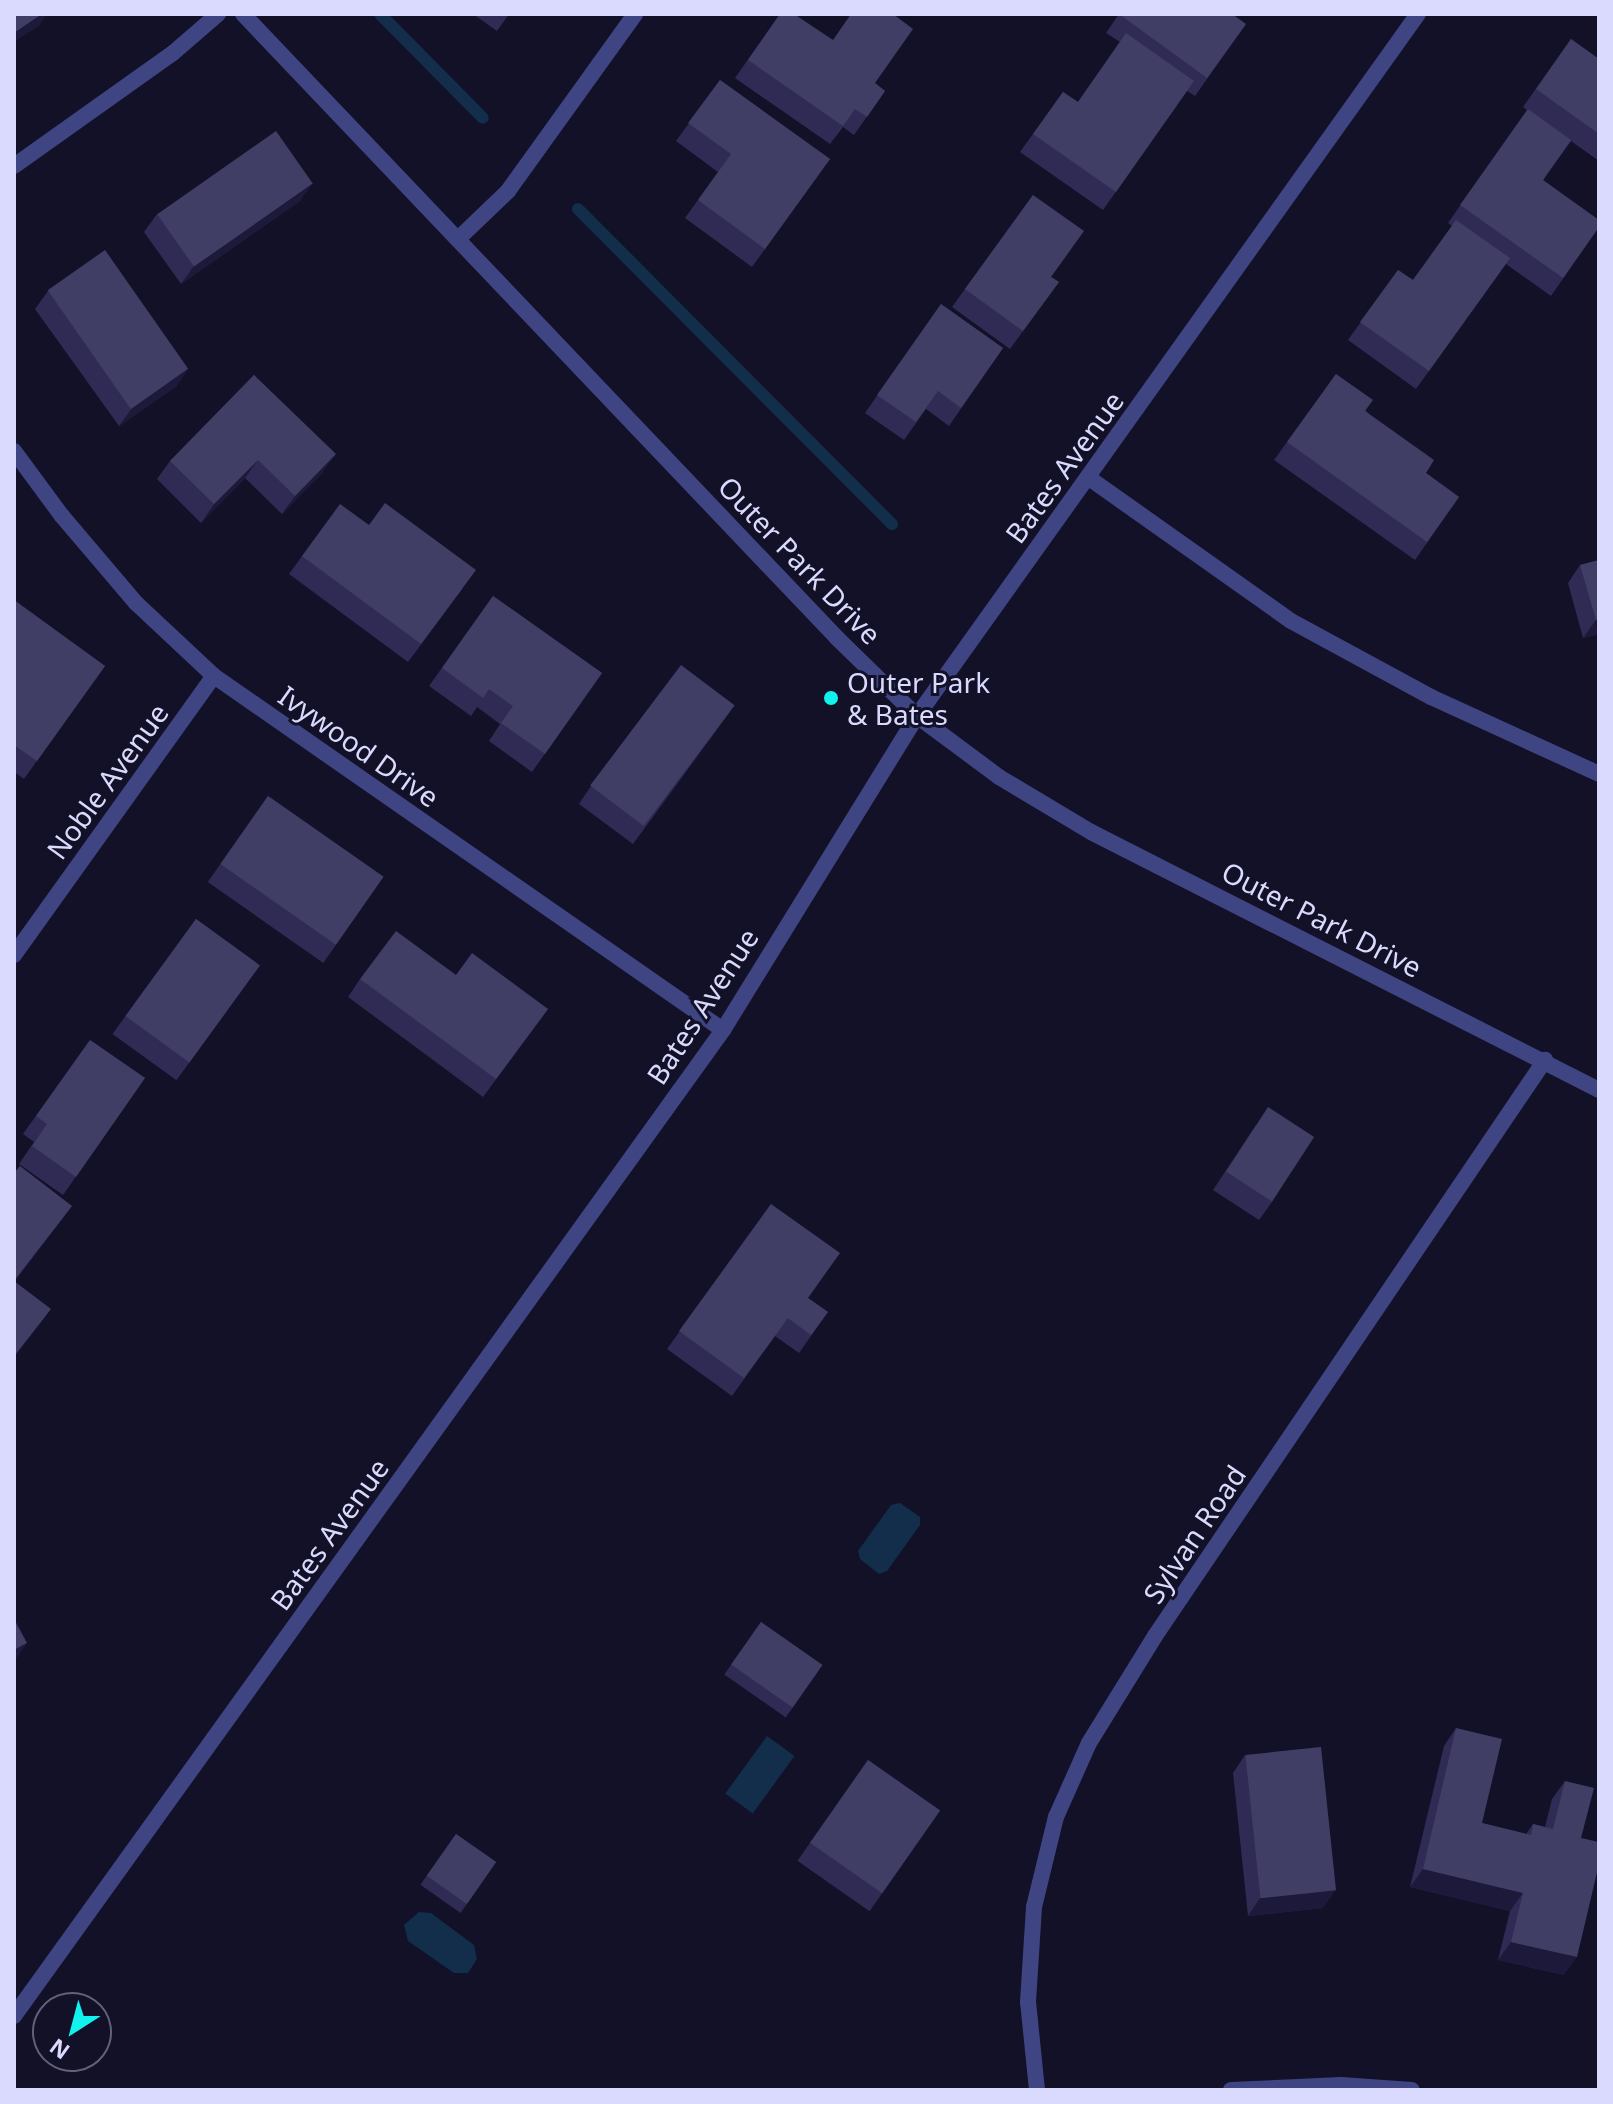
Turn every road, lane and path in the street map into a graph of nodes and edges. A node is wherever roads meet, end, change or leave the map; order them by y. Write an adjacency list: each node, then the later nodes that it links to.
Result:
1 (218, 14): 5 (street)
2 (243, 14): 6 (street, Outer Park Drive)
3 (635, 14): 6 (street)
4 (1418, 14): 8 (street, Bates Avenue)
5 (14, 166)
6 (458, 239): 10 (street, Outer Park Drive)
7 (14, 451): 9 (street, Ivywood Drive)
8 (1089, 478): 10 (street, Bates Avenue); 11 (street)
9 (214, 676): 12 (street, Noble Avenue); 13 (street, Ivywood Drive)
10 (917, 716): 13 (street, Bates Avenue); 14 (street, Outer Park Drive)
11 (1599, 774)
12 (14, 955)
13 (723, 1030): 16 (street, Bates Avenue)
14 (1545, 1060): 15 (street, Outer Park Drive); 17 (street, Sylvan Road)
15 (1599, 1090)
16 (14, 2016)
17 (1037, 2090)
18 (1231, 2090): 19 (street)
19 (1412, 2090)

